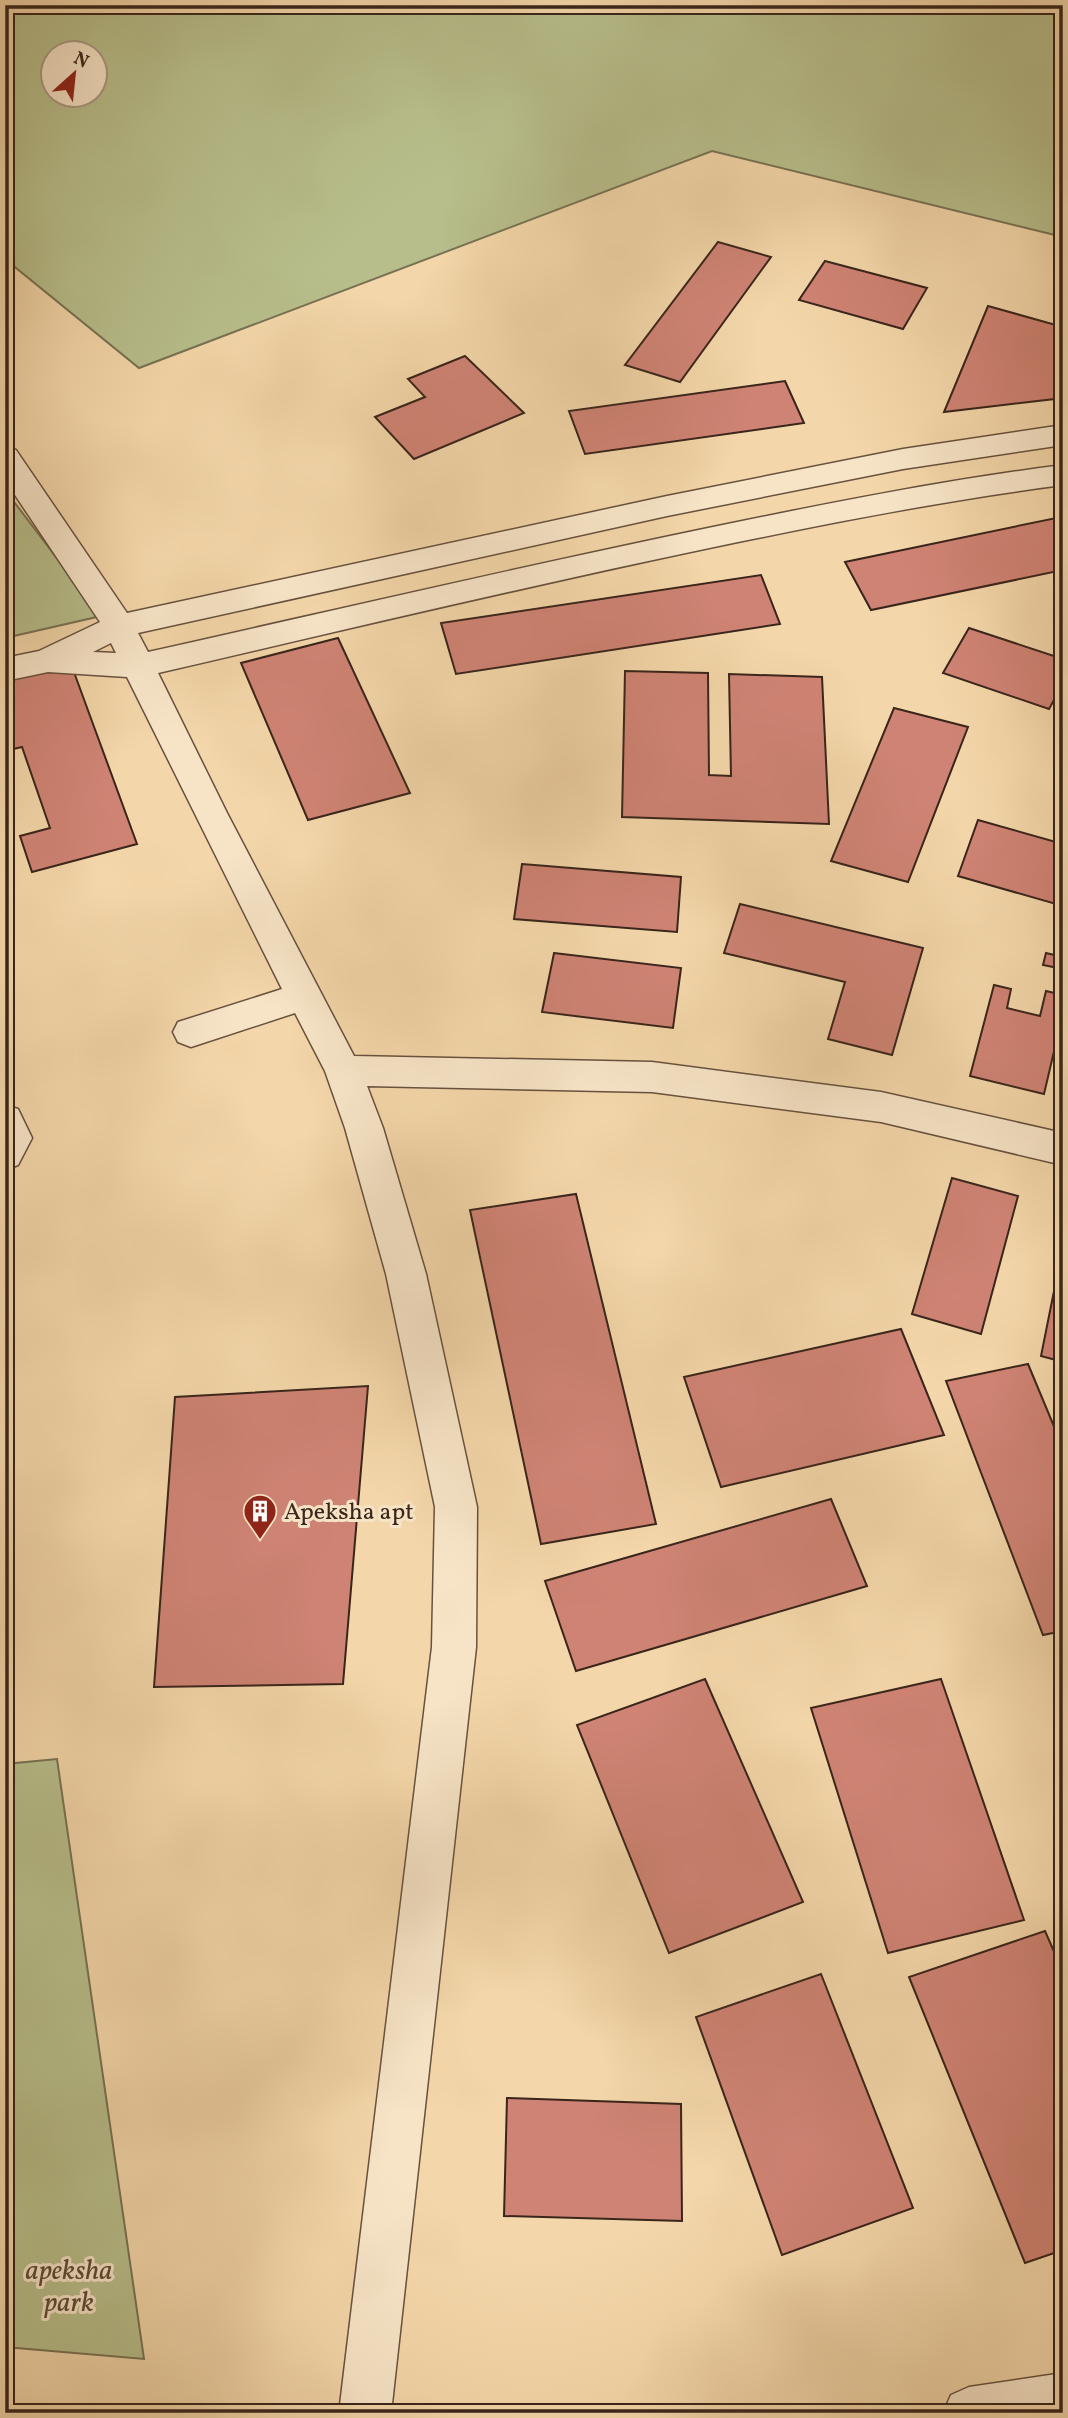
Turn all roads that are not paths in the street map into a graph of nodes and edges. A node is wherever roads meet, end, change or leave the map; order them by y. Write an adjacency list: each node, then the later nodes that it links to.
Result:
1 (1063, 435): 4 (street)
2 (5, 457): 6 (street)
3 (1063, 475): 5 (street)
4 (771, 484): 5 (street); 6 (street)
5 (791, 520): 8 (street)
6 (119, 626): 7 (street); 8 (street)
7 (47, 661): 8 (street); 9 (street)
8 (137, 666): 10 (street)
9 (5, 670)
10 (304, 996): 11 (street); 12 (street)
11 (191, 1032)
12 (342, 1071): 14 (street); 18 (street)
13 (5, 1120): 15 (street)
14 (1063, 1149)
15 (5, 1154)
16 (1063, 2397): 17 (street)
17 (980, 2411)
18 (365, 2413)

